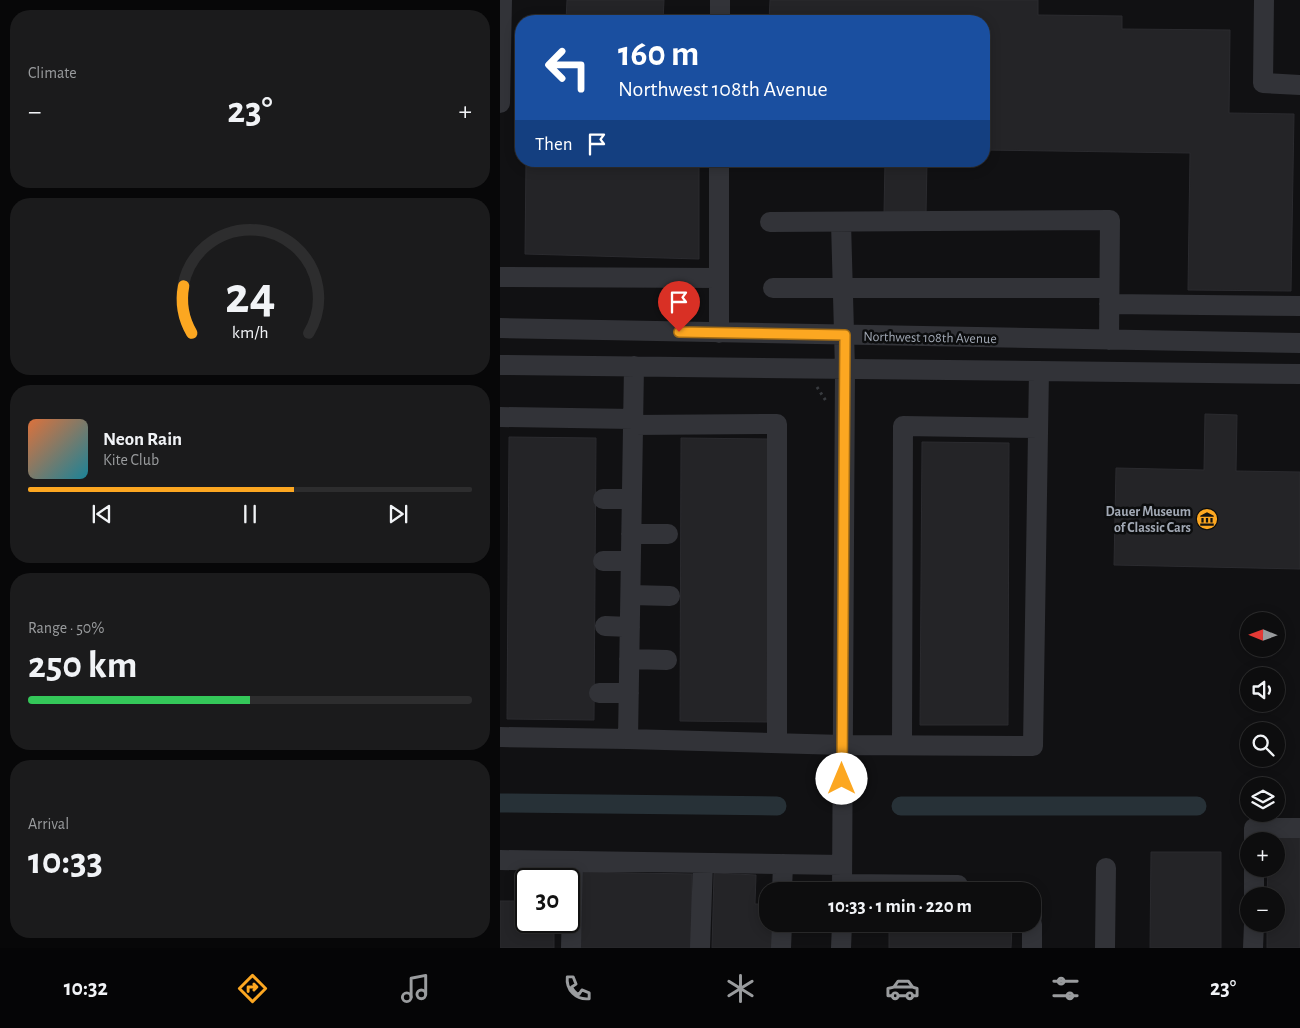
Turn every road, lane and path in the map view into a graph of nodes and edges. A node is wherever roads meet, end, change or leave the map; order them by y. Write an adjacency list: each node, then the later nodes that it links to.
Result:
1 (502, 0): 6 (street)
2 (720, 0): 4 (street)
3 (1264, 0): 5 (street)
4 (720, 15)
5 (1300, 85)
6 (500, 103)
7 (720, 167): 11 (street)
8 (770, 222): 9 (street)
9 (841, 222): 13 (street); 14 (street)
10 (500, 277): 11 (street)
11 (719, 278): 17 (street)
12 (773, 288): 13 (street)
13 (843, 288): 14 (street); 18 (street)
14 (1109, 296): 15 (street); 19 (street)
15 (1300, 306)
16 (500, 328): 17 (street, Northwest 108th Avenue)
17 (719, 333): 18 (street, Northwest 108th Avenue)
18 (845, 335): 19 (street, Northwest 108th Avenue); 23 (street)
19 (1109, 340): 20 (street, Northwest 108th Avenue)
20 (1300, 343)
21 (500, 365): 22 (street)
22 (634, 366): 23 (street); 27 (street)
23 (845, 369): 24 (street); 46 (street)
24 (1039, 371): 25 (street); 28 (street)
25 (1300, 374)
26 (500, 417): 27 (street)
27 (633, 422): 30 (street); 45 (street)
28 (1038, 428): 47 (street); 47 (street)
29 (603, 499): 30 (street)
30 (632, 499): 31 (street)
31 (631, 534): 32 (street); 34 (street)
32 (668, 534)
33 (603, 561): 34 (street)
34 (631, 561): 35 (street)
35 (631, 595): 36 (street); 38 (street)
36 (670, 596)
37 (605, 626): 38 (street)
38 (630, 627): 39 (street)
39 (630, 658): 40 (street); 42 (street)
40 (667, 660)
41 (599, 692): 42 (street)
42 (629, 693): 44 (street)
43 (500, 738): 44 (street)
44 (628, 739): 45 (street)
45 (776, 743): 46 (street)
46 (843, 745): 47 (street); 55 (street)
47 (902, 745)
48 (1300, 828): 49 (street)
49 (1254, 832)
50 (500, 860): 51 (street)
51 (573, 861): 52 (street); 62 (street)
52 (703, 863): 53 (street); 63 (street)
53 (783, 864): 55 (street); 56 (street)
54 (1106, 868): 67 (street)
55 (842, 880): 57 (street)
56 (782, 882)
57 (888, 882)
58 (782, 932): 64 (street)
59 (842, 932): 65 (street)
60 (1032, 932): 66 (street)
61 (1254, 932): 68 (street)
62 (572, 948)
63 (700, 948)
64 (781, 948)
65 (841, 948)
66 (1032, 948)
67 (1105, 948)
68 (1254, 948)

